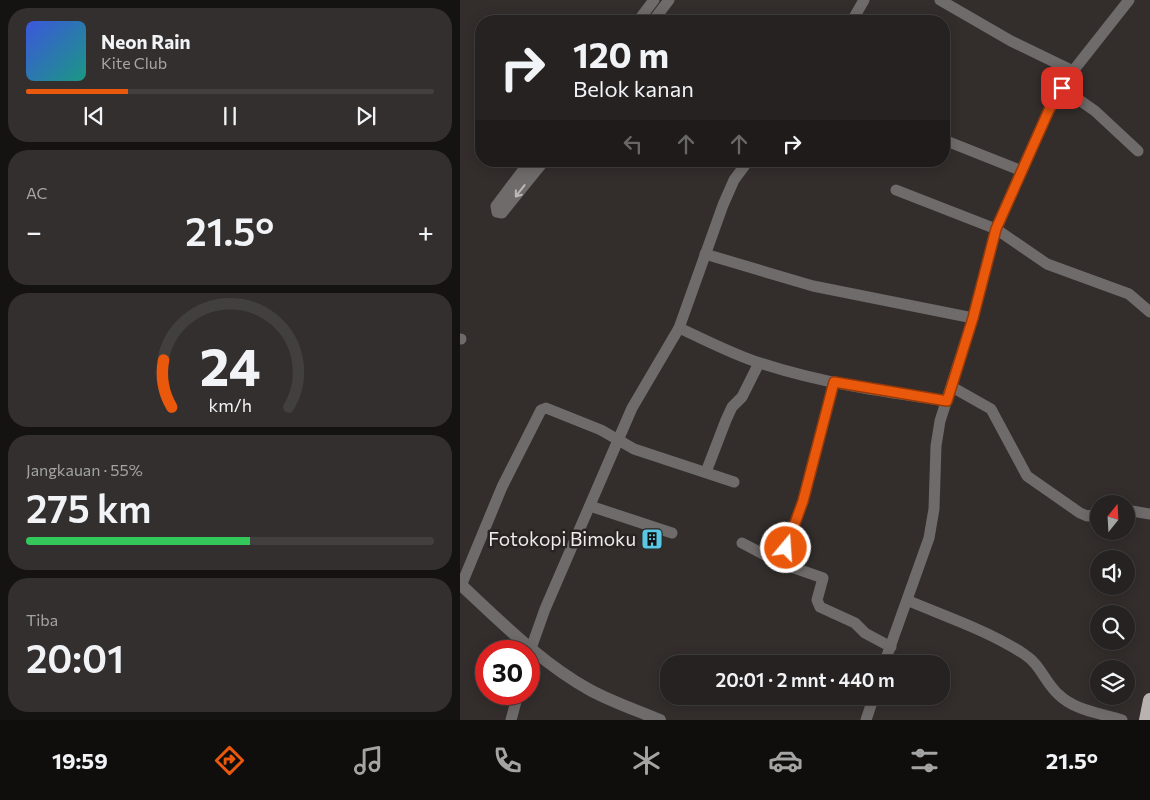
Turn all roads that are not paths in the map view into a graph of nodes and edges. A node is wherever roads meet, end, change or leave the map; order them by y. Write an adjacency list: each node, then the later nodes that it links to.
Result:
1 (654, 0): 6 (street)
2 (669, 0): 7 (street)
3 (864, 0): 8 (street)
4 (940, 0): 9 (street)
5 (1129, 0): 9 (street)
6 (643, 15)
7 (658, 15)
8 (855, 15)
9 (1074, 71): 10 (street)
10 (1062, 88): 12 (street); 16 (street)
11 (950, 142): 16 (street)
12 (1138, 151)
13 (525, 167): 14 (street, one-way to 13)
14 (539, 167)
15 (744, 167): 19 (street)
16 (1022, 171): 18 (street)
17 (896, 190): 18 (street)
18 (996, 229): 20 (street); 21 (street)
19 (705, 254): 21 (street); 22 (street)
20 (1150, 312)
21 (973, 318): 25 (street)
22 (679, 328): 23 (street); 27 (street)
23 (759, 363): 24 (street); 28 (street)
24 (834, 382): 26 (street); 36 (street)
25 (952, 387): 26 (street); 33 (street)
26 (947, 401): 38 (street)
27 (618, 441): 28 (street); 30 (street); 37 (street)
28 (706, 472): 29 (street)
29 (734, 482)
30 (590, 506): 34 (street); 40 (street)
31 (1135, 512): 32 (street)
32 (1150, 514)
33 (1090, 516)
34 (672, 533)
35 (742, 543): 36 (street)
36 (780, 563): 41 (street)
37 (461, 585): 39 (street)
38 (909, 601): 41 (street); 50 (street)
39 (518, 640)
40 (534, 640)
41 (890, 647): 42 (street)
42 (887, 655)
43 (540, 658): 48 (street)
44 (1150, 700): 51 (highway)
45 (515, 705): 47 (street)
46 (871, 705): 49 (street)
47 (511, 720)
48 (660, 720)
49 (866, 720)
50 (1122, 720)
51 (1146, 720)

